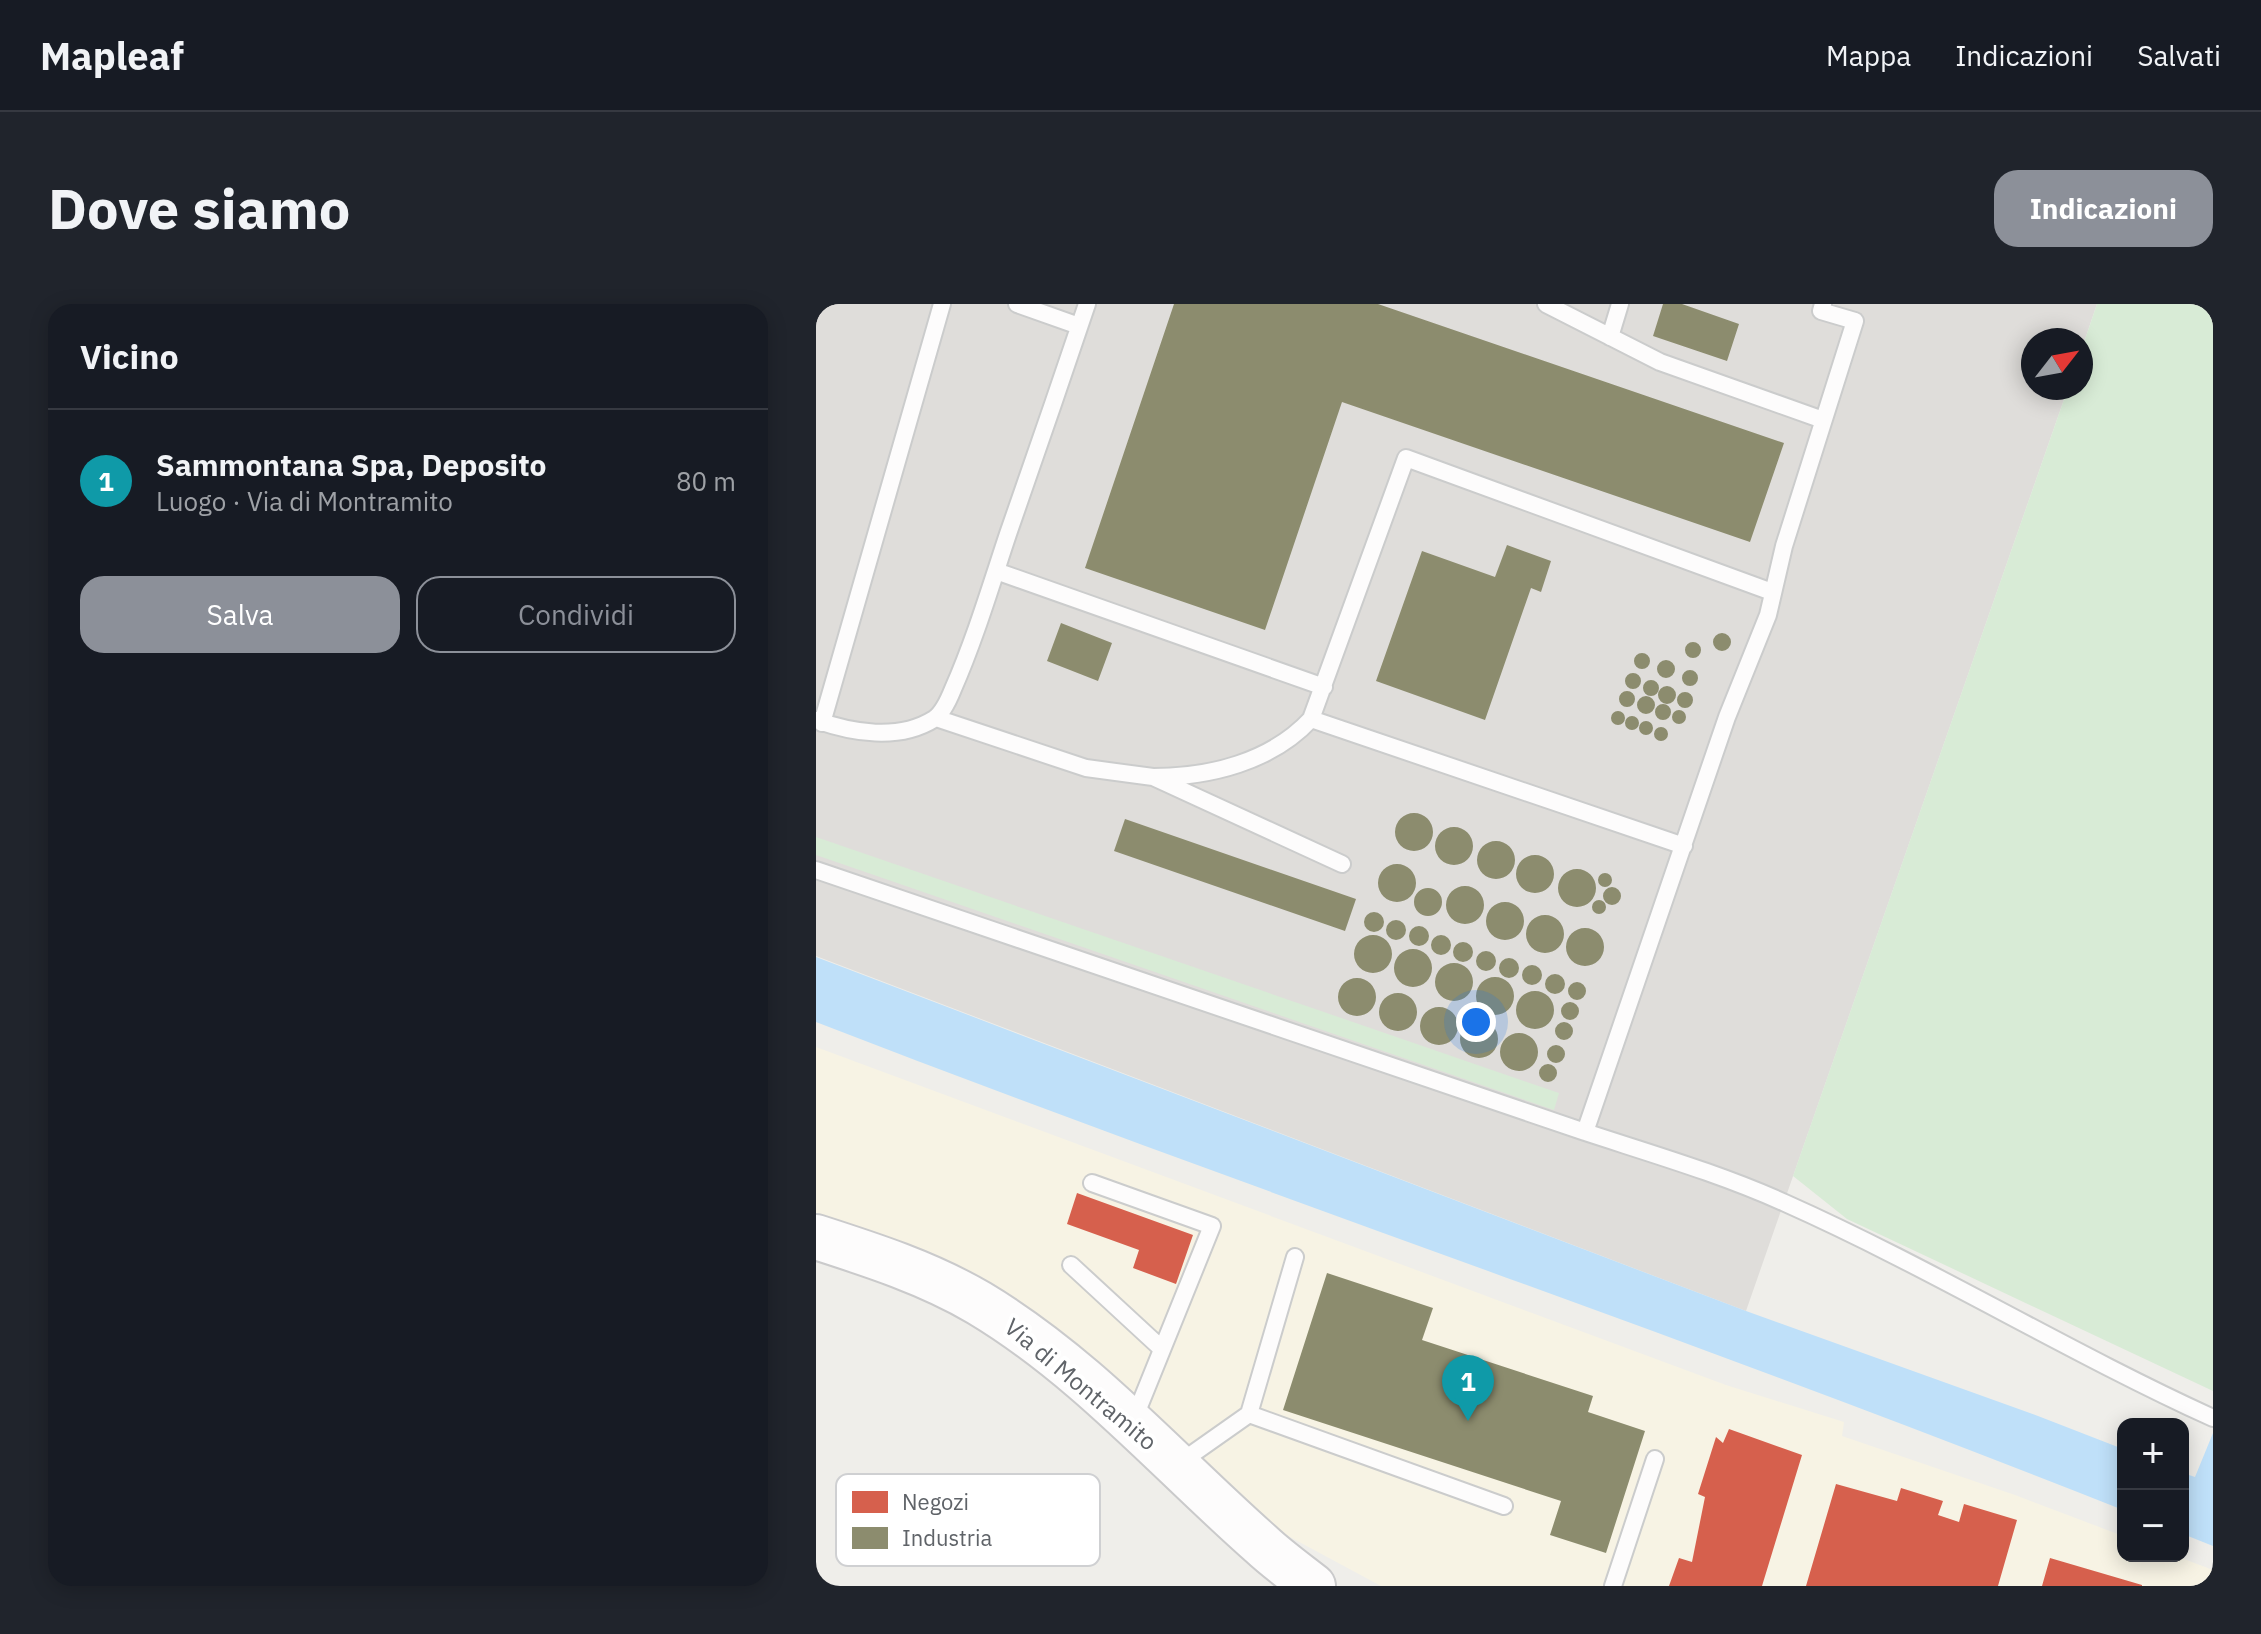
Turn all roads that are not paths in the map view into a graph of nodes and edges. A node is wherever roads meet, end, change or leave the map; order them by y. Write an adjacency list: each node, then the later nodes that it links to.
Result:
1 (942, 304): 15 (lane)
2 (1017, 304): 7 (lane)
3 (1087, 304): 7 (lane)
4 (1546, 304): 8 (lane)
5 (1620, 304): 8 (lane)
6 (1823, 304): 9 (lane)
7 (1079, 326): 10 (lane)
8 (1610, 337): 9 (lane)
9 (1823, 420): 11 (lane)
10 (996, 571): 12 (lane); 13 (lane)
11 (1772, 592): 12 (lane); 17 (lane)
12 (1324, 687): 14 (lane)
13 (936, 718): 15 (lane); 16 (lane)
14 (1311, 719): 16 (lane); 17 (lane)
15 (819, 722)
16 (1153, 777): 18 (lane)
17 (1684, 846): 20 (lane)
18 (1342, 864)
19 (816, 870): 20 (lane)
20 (1585, 1132): 27 (lane)
21 (1092, 1183): 25 (lane)
22 (816, 1237): 28 (main road, Via di Montramito)
23 (1295, 1257): 26 (lane)
24 (1071, 1265): 25 (lane)
25 (1162, 1349): 28 (lane)
26 (1249, 1414): 30 (lane); 31 (lane)
27 (2212, 1418)
28 (1132, 1424): 30 (main road, Via di Montramito)
29 (1655, 1459): 33 (lane)
30 (1177, 1465): 32 (main road, Via di Montramito)
31 (1504, 1506)
32 (1313, 1586)
33 (1613, 1586)

